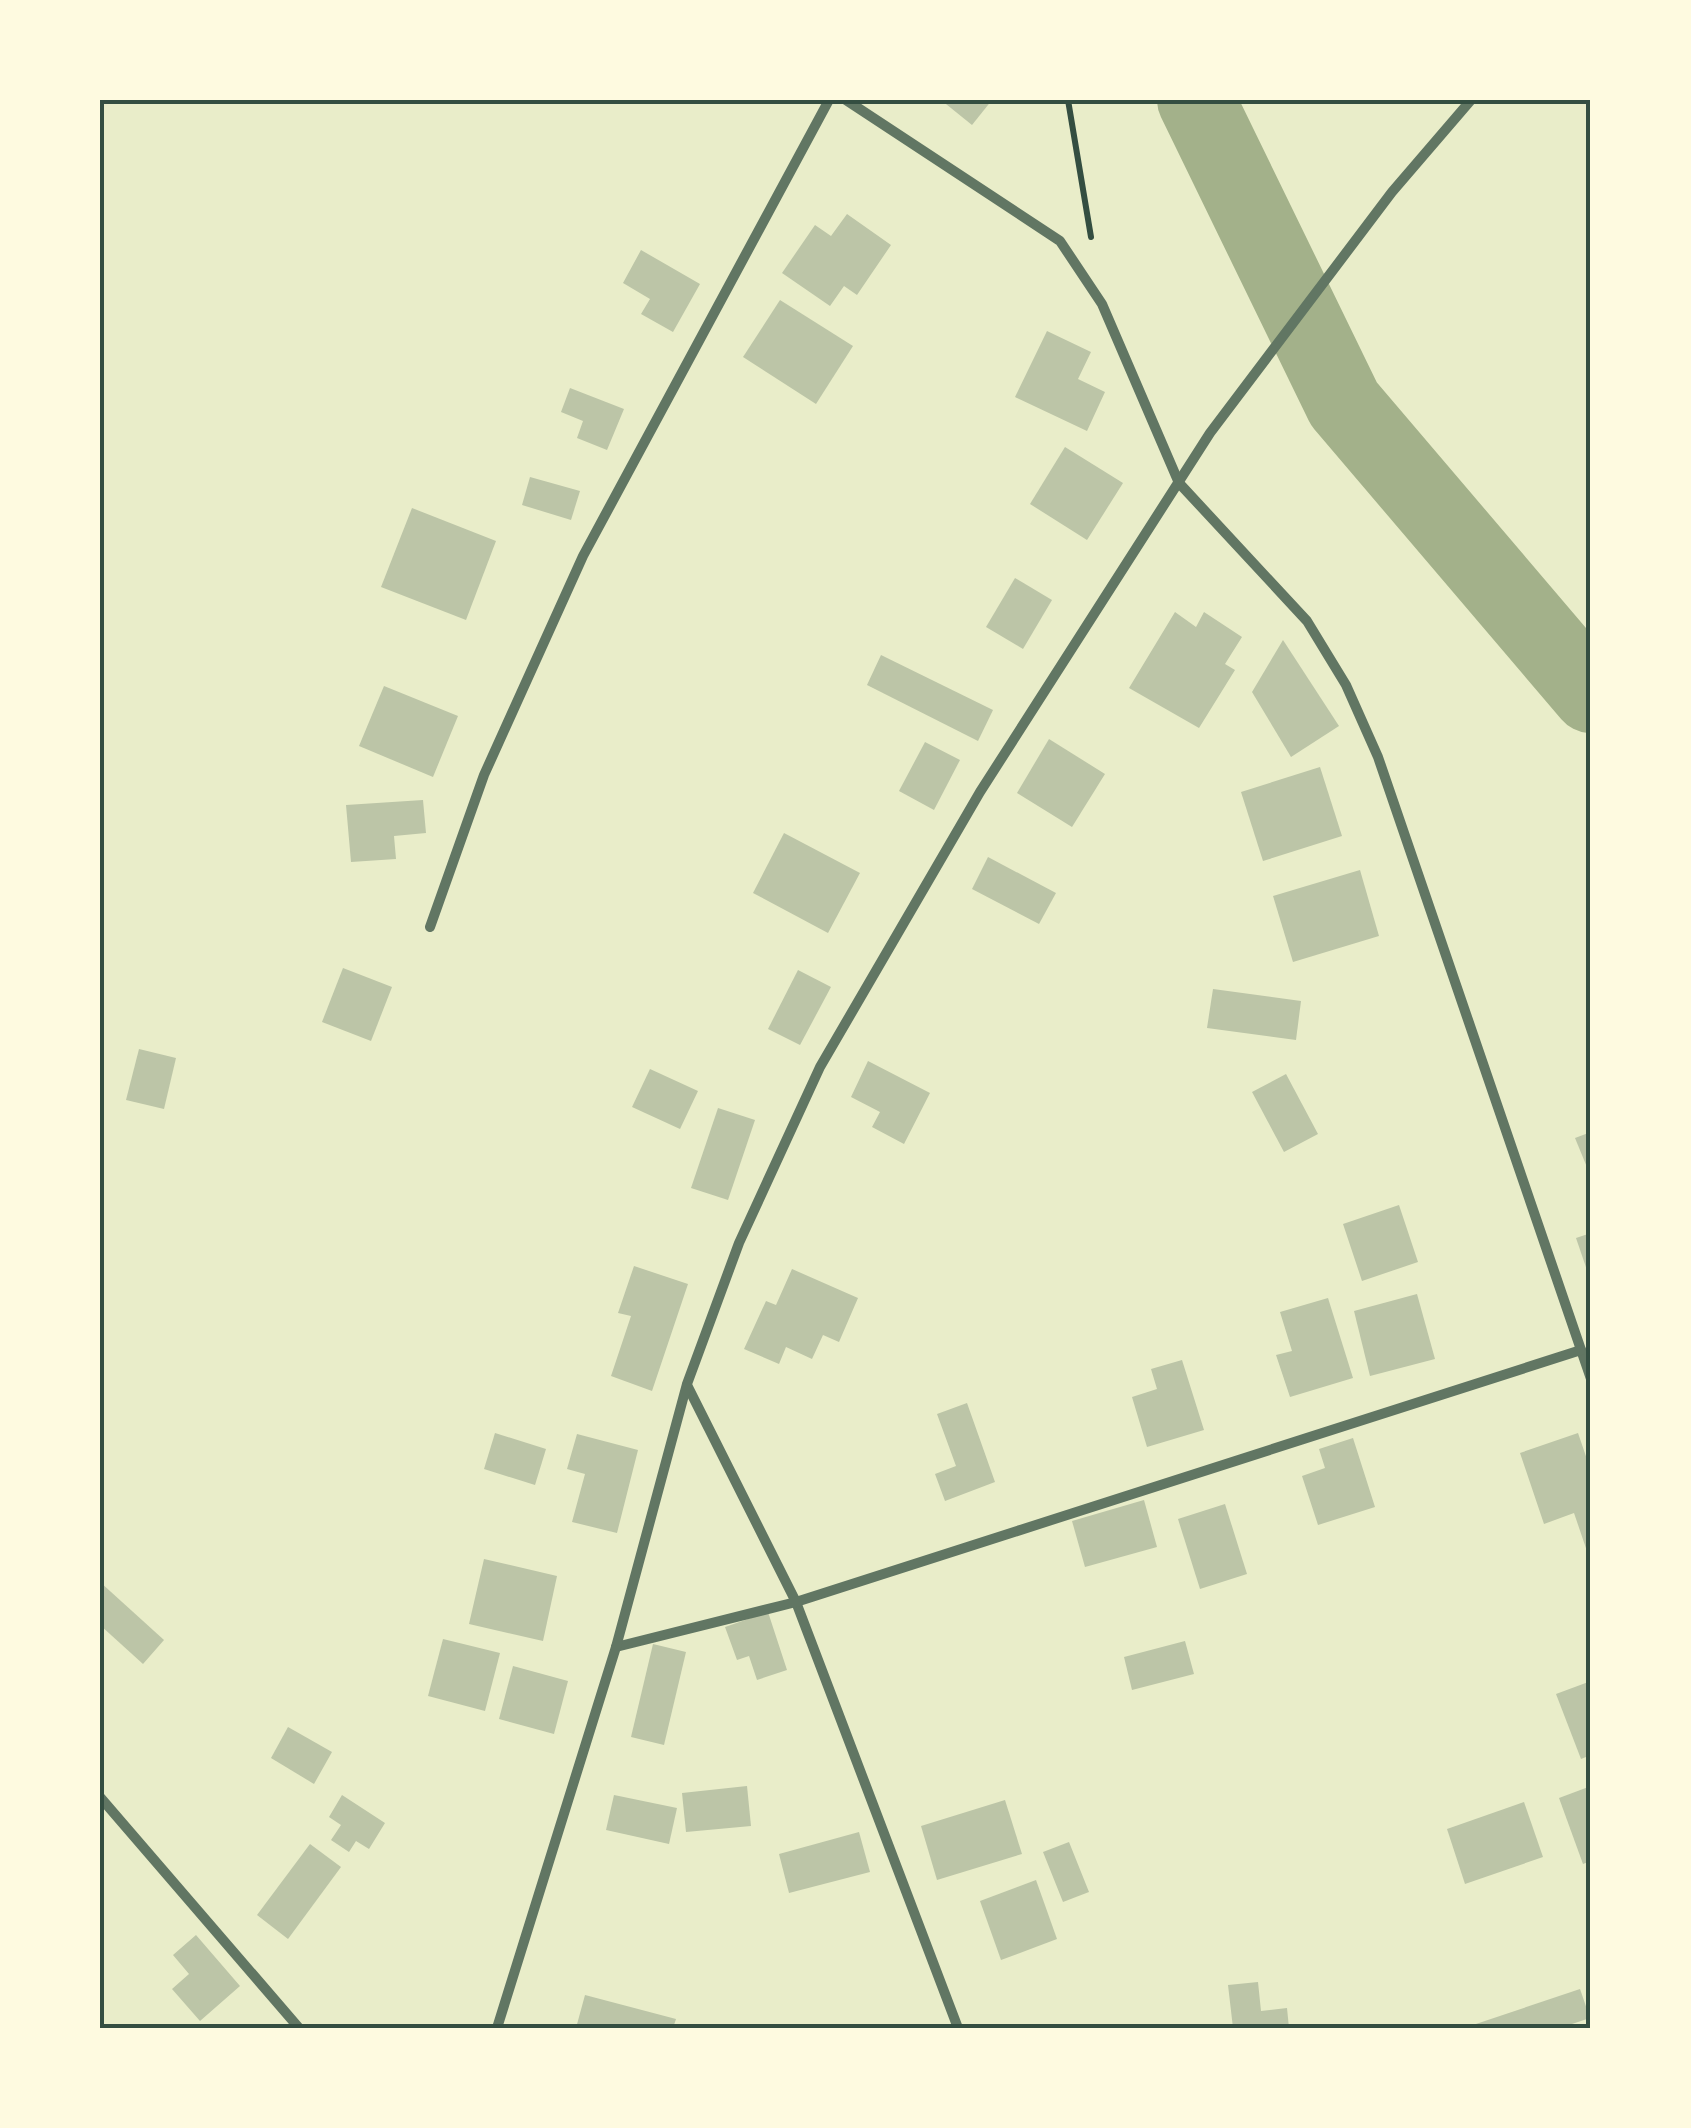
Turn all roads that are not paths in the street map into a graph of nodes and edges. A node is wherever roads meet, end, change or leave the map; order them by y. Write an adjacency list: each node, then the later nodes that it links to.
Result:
1 (830, 100): 5 (street)
2 (846, 100): 4 (street)
3 (1471, 100): 4 (street)
4 (1179, 483): 6 (street); 8 (street)
5 (430, 927)
6 (1581, 1350): 7 (street); 9 (street)
7 (1591, 1379)
8 (686, 1384): 9 (street); 10 (street)
9 (796, 1602): 10 (street); 14 (street)
10 (616, 1647): 13 (street)
11 (100, 1797): 12 (street)
12 (300, 2028)
13 (497, 2028)
14 (958, 2028)

